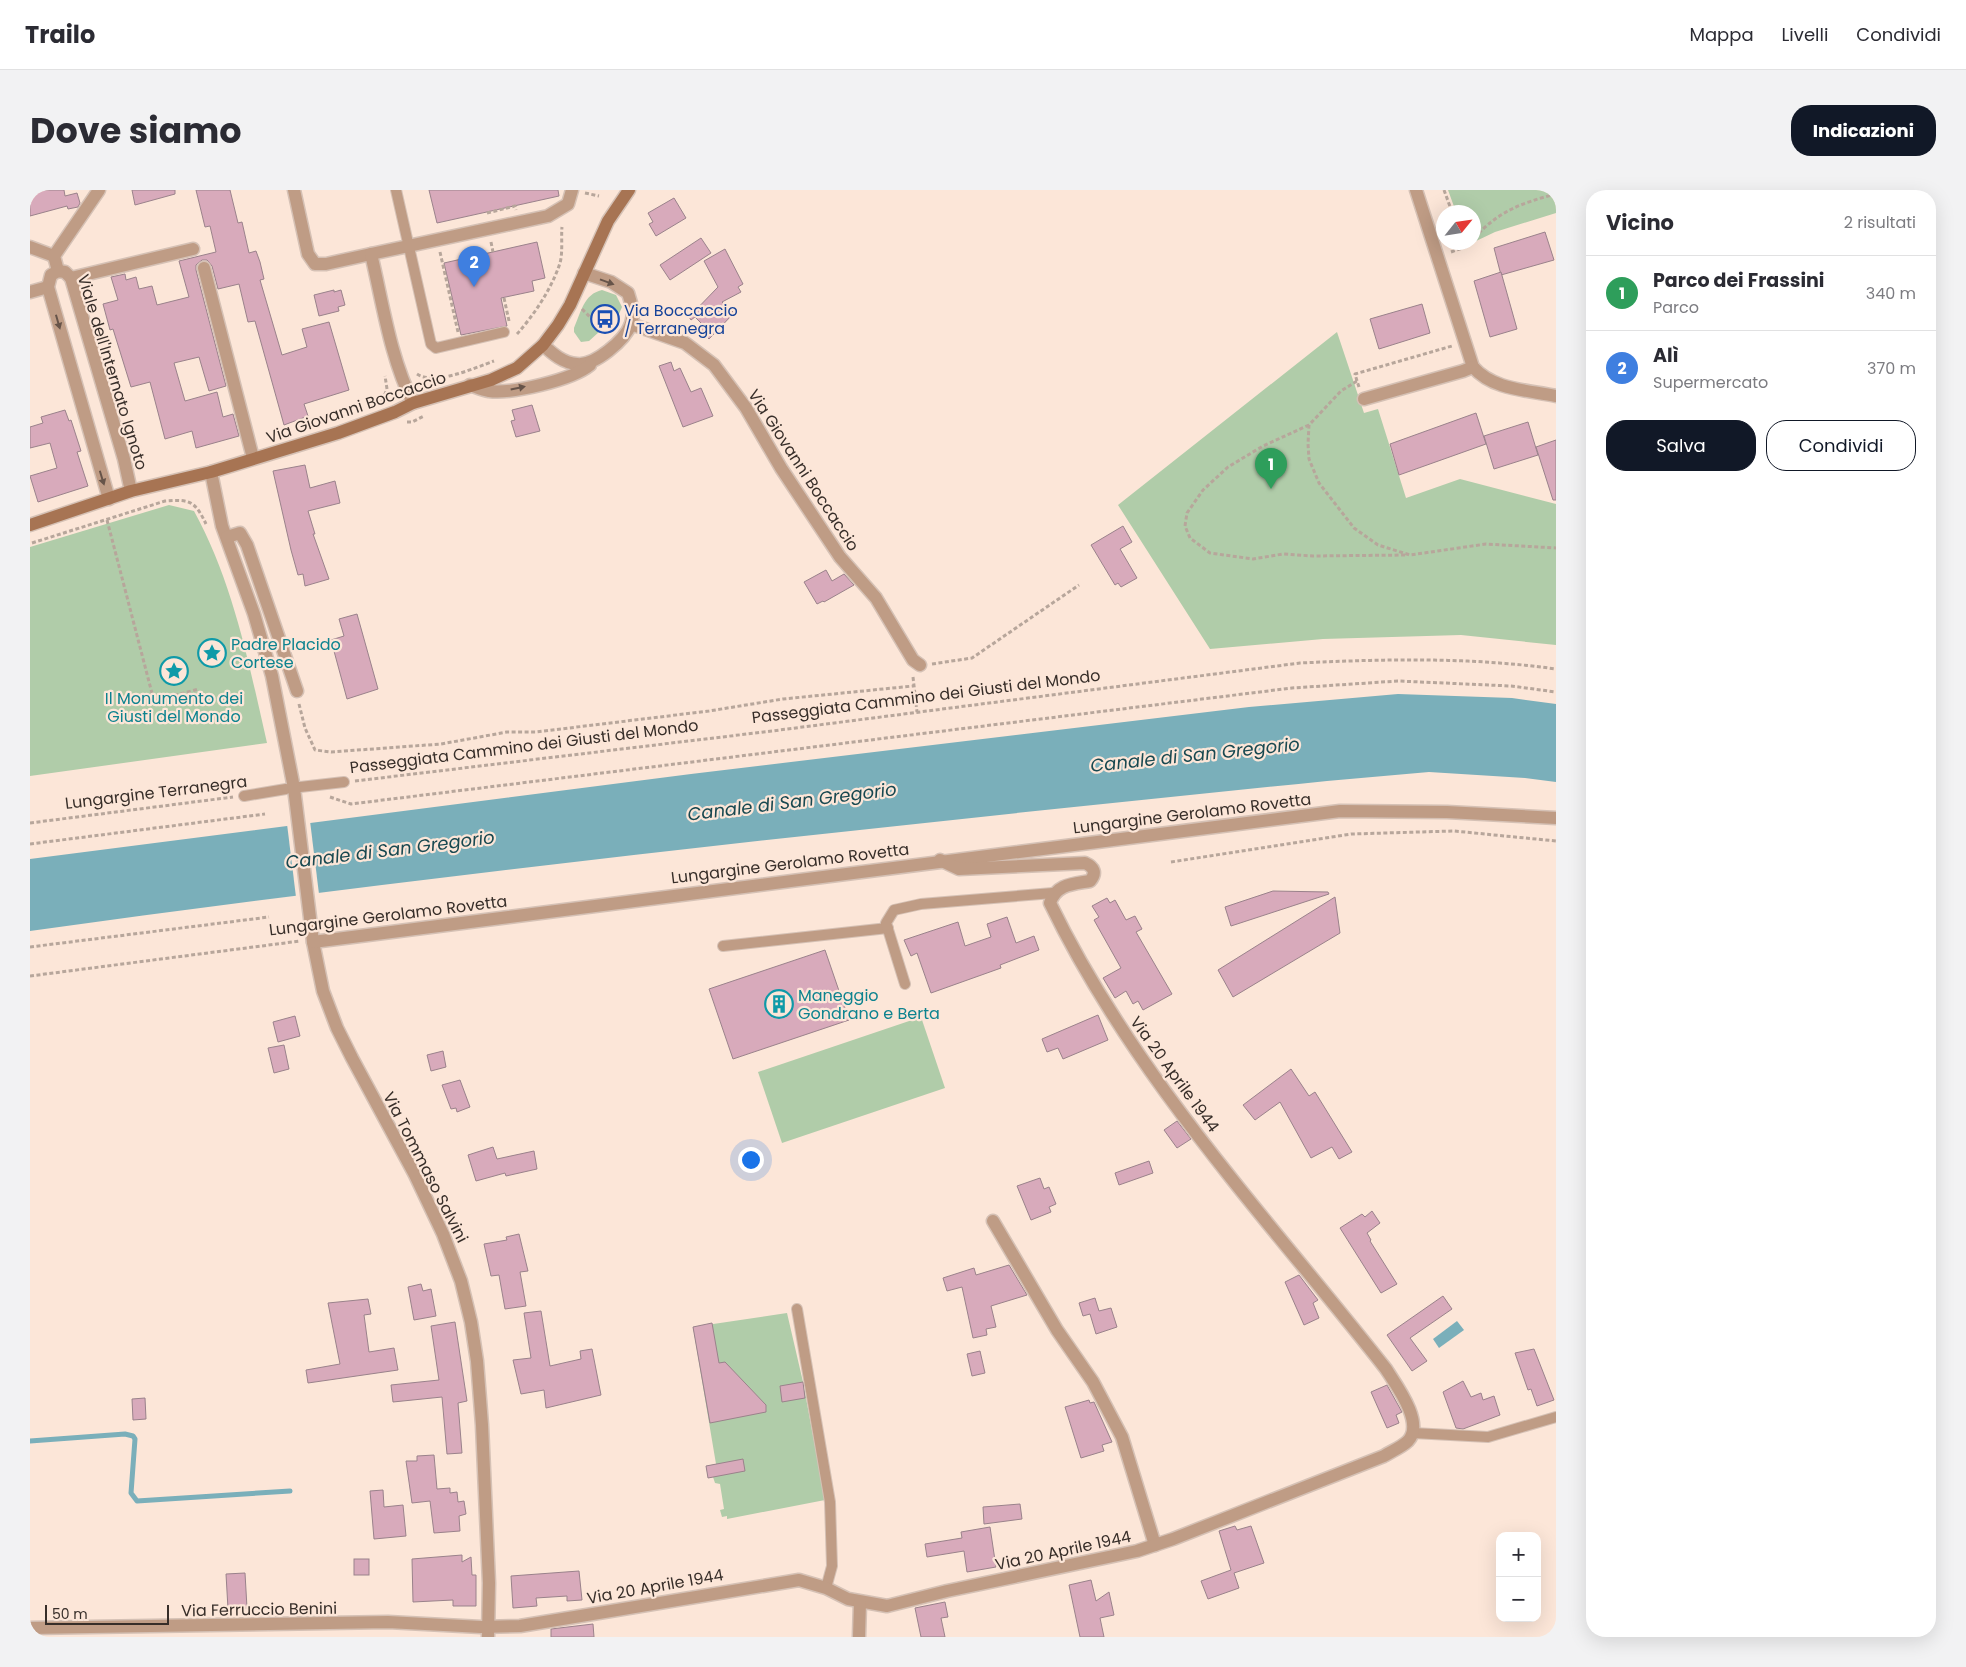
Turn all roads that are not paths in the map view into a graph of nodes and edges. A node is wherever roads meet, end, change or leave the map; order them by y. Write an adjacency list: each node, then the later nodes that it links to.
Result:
1 (99, 190): 11 (street)
2 (294, 190): 10 (street)
3 (396, 190): 7 (lane)
4 (572, 190): 7 (street)
5 (629, 190): 14 (street, Via Giovanni Boccaccio)
6 (1416, 190): 22 (street)
7 (408, 245): 10 (street); 19 (lane)
8 (30, 247): 11 (street)
9 (193, 249): 15 (street)
10 (371, 254): 26 (street)
11 (54, 256): 13 (street)
12 (204, 268): 27 (street, Via Giovanni Boccaccio)
13 (58, 271): 15 (street, Viale dell'Internato Ignoto); 16 (street, Viale dell'Internato Ignoto)
14 (584, 274): 18 (street, one-way to 18); 20 (street, Via Giovanni Boccaccio)
15 (71, 278): 29 (street, Viale dell'Internato Ignoto)
16 (48, 287): 17 (street); 30 (street, one-way to 30)
17 (30, 292)
18 (631, 324): 21 (street, Via Giovanni Boccaccio); 33 (street, Via Giovanni Boccaccio)
19 (508, 336)
20 (543, 345): 21 (street, Via Giovanni Boccaccio); 23 (street, Via Giovanni Boccaccio)
21 (598, 358): 23 (street, Via Giovanni Boccaccio, one-way to 21)
22 (1473, 366): 24 (street); 25 (street)
23 (470, 386): 26 (street, Via Giovanni Boccaccio)
24 (1556, 396)
25 (1364, 400)
26 (413, 403): 27 (street, Via Giovanni Boccaccio)
27 (253, 458): 28 (street, Via Giovanni Boccaccio)
28 (211, 472): 29 (street, Via Giovanni Boccaccio); 32 (street)
29 (131, 491): 30 (street, Via Giovanni Boccaccio)
30 (109, 499): 31 (street, Via Giovanni Boccaccio)
31 (30, 525)
32 (227, 537): 34 (street); 43 (street, Via Tommaso Salvini)
33 (920, 665)
34 (296, 691)
35 (344, 782): 36 (lane, Passeggiata Cammino dei Giusti del Mondo)
36 (300, 787)
37 (286, 790): 38 (lane, Lungargine Terranegra)
38 (244, 796)
39 (1556, 818): 40 (street, Lungargine Gerolamo Rovetta)
40 (940, 860): 41 (street); 43 (street, Lungargine Gerolamo Rovetta)
41 (1053, 893): 42 (lane); 49 (street, Via 20 Aprile 1944)
42 (888, 928): 44 (lane); 45 (lane)
43 (313, 935): 54 (street, Via Tommaso Salvini)
44 (723, 946)
45 (904, 984)
46 (993, 1222): 50 (street, Via 20 Aprile 1944)
47 (797, 1309): 51 (lane)
48 (1556, 1417): 49 (lane)
49 (1413, 1433): 50 (street, Via 20 Aprile 1944)
50 (1155, 1545): 52 (street, Via 20 Aprile 1944)
51 (826, 1588): 52 (street, Via 20 Aprile 1944); 54 (street, Via 20 Aprile 1944)
52 (860, 1602): 55 (street)
53 (30, 1628): 54 (street, Via Ferruccio Benini)
54 (488, 1632)
55 (859, 1637)

